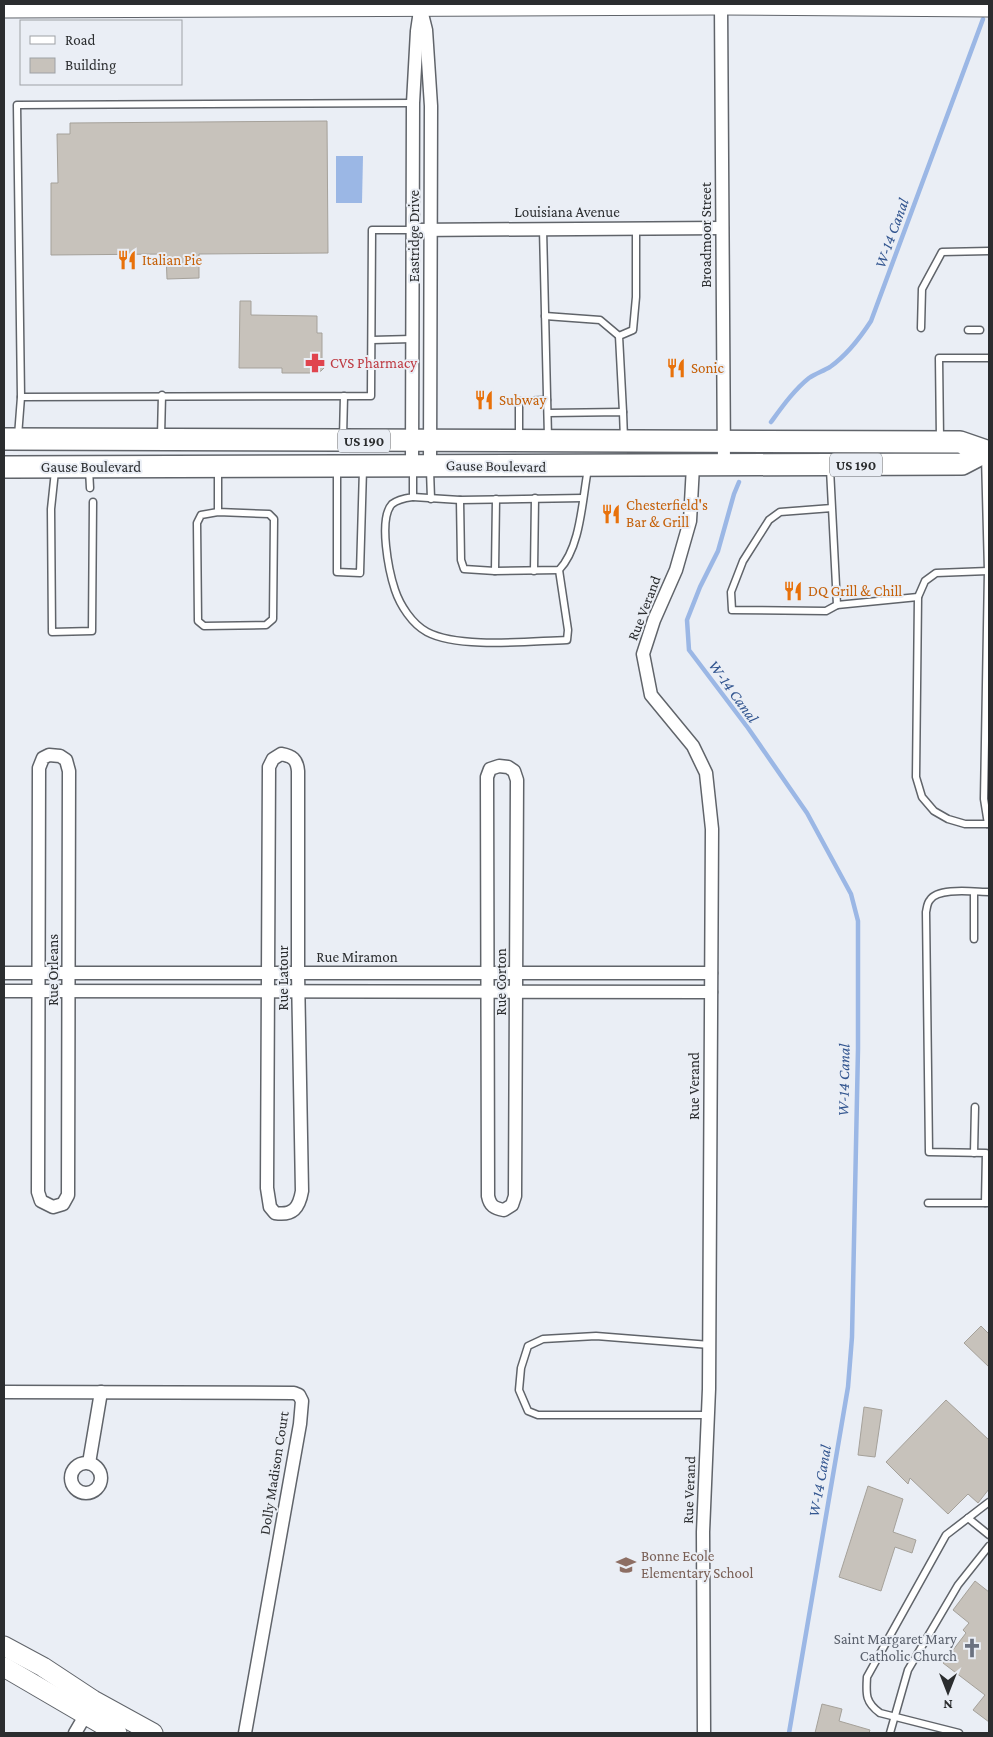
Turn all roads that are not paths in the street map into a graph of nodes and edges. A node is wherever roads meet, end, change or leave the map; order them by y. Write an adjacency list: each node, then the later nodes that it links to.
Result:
1 (256, 5): 2 (street); 5 (street)
2 (421, 5): 3 (street); 8 (street, Eastridge Drive); 11 (street, Eastridge Drive)
3 (614, 5): 4 (street)
4 (721, 5): 6 (street); 10 (street, Broadmoor Street)
5 (90, 6): 7 (street)
6 (989, 7)
7 (4, 8)
8 (413, 102): 13 (street, Eastridge Drive); 25 (lane)
9 (636, 228): 10 (street, Louisiana Avenue); 12 (street, Louisiana Avenue); 19 (lane)
10 (722, 228): 37 (street, Broadmoor Street)
11 (431, 229): 12 (street, Louisiana Avenue); 13 (street, Louisiana Avenue); 20 (street, Eastridge Drive)
12 (543, 229): 15 (lane)
13 (412, 230): 21 (street, Eastridge Drive); 22 (lane)
14 (989, 251): 16 (lane)
15 (545, 316): 19 (lane); 27 (lane)
16 (921, 328)
17 (968, 330): 18 (lane)
18 (980, 330)
19 (619, 336): 28 (lane)
20 (430, 337): 21 (street); 33 (street, Eastridge Drive)
21 (412, 339): 22 (lane); 33 (street, Eastridge Drive)
22 (372, 340): 26 (lane)
23 (989, 358): 38 (lane)
24 (162, 395): 25 (lane); 26 (lane); 31 (lane)
25 (20, 396): 30 (lane)
26 (344, 396): 32 (lane)
27 (547, 400): 29 (lane); 34 (lane)
28 (623, 412): 29 (lane); 36 (lane)
29 (548, 413): 35 (lane)
30 (11, 439): 31 (main road, Gause Boulevard / US 190)
31 (161, 440): 32 (main road, Gause Boulevard / US 190); 48 (main road)
32 (343, 441): 33 (main road, Gause Boulevard / US 190)
33 (421, 441): 34 (main road, Gause Boulevard / US 190); 43 (street, Eastridge Drive); 43 (street, Eastridge Drive)
34 (520, 442): 35 (main road, Gause Boulevard / US 190)
35 (548, 442): 36 (main road, Gause Boulevard / US 190)
36 (624, 442): 37 (main road, Gause Boulevard / US 190)
37 (724, 442): 38 (main road, Gause Boulevard / US 190); 45 (street, Broadmoor Street)
38 (940, 442): 39 (main road, Gause Boulevard / US 190)
39 (988, 454): 40 (main road, Gause Boulevard / US 190); 60 (lane)
40 (830, 465): 45 (main road, Gause Boulevard / US 190); 58 (lane)
41 (337, 466): 42 (main road, Gause Boulevard / US 190); 42 (lane); 49 (main road, Gause Boulevard / US 190)
42 (363, 466): 43 (main road, Gause Boulevard / US 190)
43 (421, 466): 50 (main road, Gause Boulevard / US 190); 51 (lane); 54 (lane)
44 (693, 466): 45 (main road, Gause Boulevard / US 190); 50 (main road, Gause Boulevard / US 190); 78 (street, Rue Verand)
45 (724, 466)
46 (4, 467): 47 (main road, Gause Boulevard / US 190)
47 (55, 467): 48 (main road, Gause Boulevard / US 190); 57 (lane)
48 (158, 467): 49 (main road, Gause Boulevard / US 190)
49 (218, 467): 59 (lane)
50 (588, 467): 53 (lane)
51 (413, 497): 54 (lane); 61 (lane)
52 (535, 498): 53 (lane); 55 (lane); 63 (lane)
53 (583, 498): 61 (lane)
54 (432, 499): 56 (lane)
55 (496, 499): 56 (lane); 62 (lane)
56 (460, 500): 62 (lane)
57 (93, 502)
58 (832, 508): 66 (lane); 66 (lane)
59 (218, 512): 59 (lane)
60 (988, 526): 64 (lane)
61 (559, 570): 63 (lane)
62 (495, 571): 63 (lane)
63 (534, 571)
64 (988, 572): 65 (lane); 67 (lane)
65 (918, 597): 66 (lane); 67 (lane)
66 (838, 605)
67 (989, 824)
68 (974, 892): 69 (lane); 70 (lane); 88 (lane)
69 (989, 892)
70 (974, 939)
71 (4, 972): 72 (street, Rue Miramon)
72 (38, 972): 73 (street, Rue Miramon); 73 (street, Rue Orleans); 80 (street, Rue Orleans)
73 (69, 972): 74 (street, Rue Miramon); 81 (street, Rue Orleans)
74 (269, 973): 75 (street, Rue Miramon); 75 (street, Rue Latour); 82 (street, Rue Latour)
75 (298, 973): 76 (street, Rue Miramon); 83 (street, Rue Latour)
76 (486, 973): 77 (street, Rue Miramon); 77 (street, Rue Corton); 84 (street, Rue Corton)
77 (517, 973): 78 (street, Rue Miramon); 85 (street, Rue Corton)
78 (711, 973): 86 (street, Rue Verand)
79 (4, 991): 80 (street)
80 (38, 991): 81 (street); 81 (street, Rue Orleans)
81 (69, 991): 82 (street)
82 (269, 992): 83 (street); 83 (street, Rue Latour)
83 (299, 992): 84 (street)
84 (486, 992): 85 (street); 85 (street, Rue Corton)
85 (517, 992): 86 (street)
86 (711, 992): 92 (street, Rue Verand)
87 (975, 1107): 88 (lane)
88 (974, 1153): 89 (lane)
89 (988, 1153): 91 (lane)
90 (928, 1202): 91 (lane)
91 (987, 1203)
92 (710, 1345): 95 (street, Rue Verand); 95 (lane)
93 (4, 1392): 94 (street)
94 (101, 1392): 96 (street); 108 (street, Dolly Madison Court)
95 (708, 1415): 109 (street, Rue Verand)
96 (89, 1463)
97 (989, 1502): 98 (lane)
98 (968, 1518): 99 (lane); 104 (lane)
99 (989, 1535)
100 (989, 1546): 104 (lane)
101 (4, 1646): 103 (street)
102 (4, 1668): 103 (street)
103 (90, 1708): 105 (street); 106 (street); 107 (street)
104 (895, 1716): 110 (lane); 111 (lane)
105 (75, 1733)
106 (117, 1733)
107 (153, 1733)
108 (245, 1733)
109 (704, 1733)
110 (890, 1733)
111 (959, 1733)

